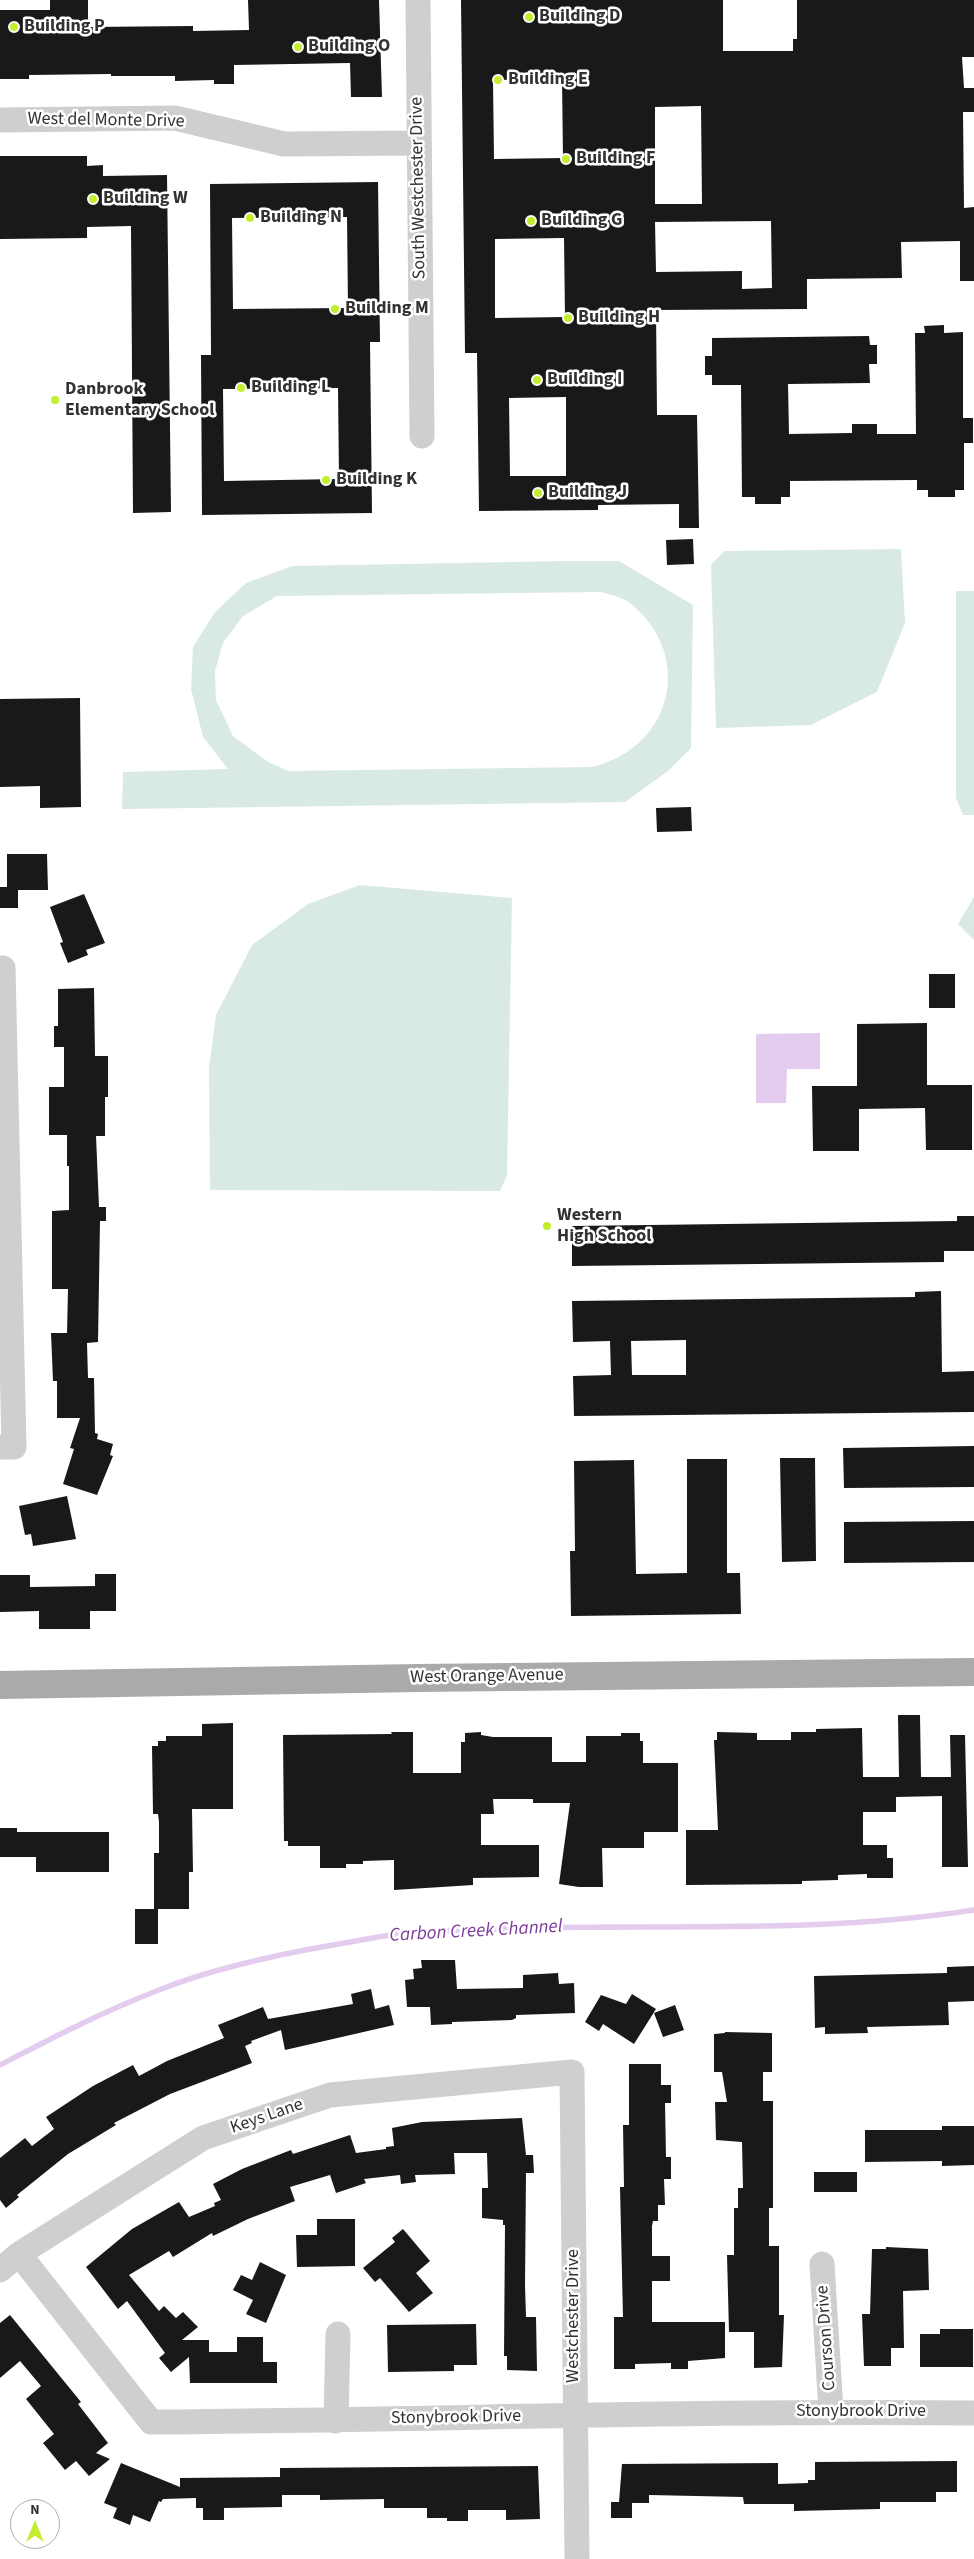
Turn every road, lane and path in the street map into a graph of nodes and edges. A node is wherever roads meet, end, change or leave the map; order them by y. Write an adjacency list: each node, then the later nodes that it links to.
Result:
1 (418, 0): 3 (street, South Westchester Drive)
2 (0, 120): 3 (street, West del Monte Drive)
3 (419, 143): 4 (street, South Westchester Drive)
4 (422, 436)
5 (2, 968): 6 (street)
6 (7, 1447)
7 (974, 1672): 8 (main road, West Orange Avenue)
8 (0, 1685)
9 (572, 2072): 10 (street, Keys Lane); 16 (street, Westchester Drive)
10 (19, 2254): 12 (street, Keys Lane); 17 (street, Stonybrook Drive)
11 (822, 2264): 14 (street, Courson Drive)
12 (0, 2270)
13 (338, 2334): 17 (street)
14 (831, 2411): 15 (street, Stonybrook Drive); 16 (street, Stonybrook Drive)
15 (974, 2412)
16 (575, 2416): 17 (street, Stonybrook Drive); 18 (street, Westchester Drive)
17 (336, 2421)
18 (577, 2559)

